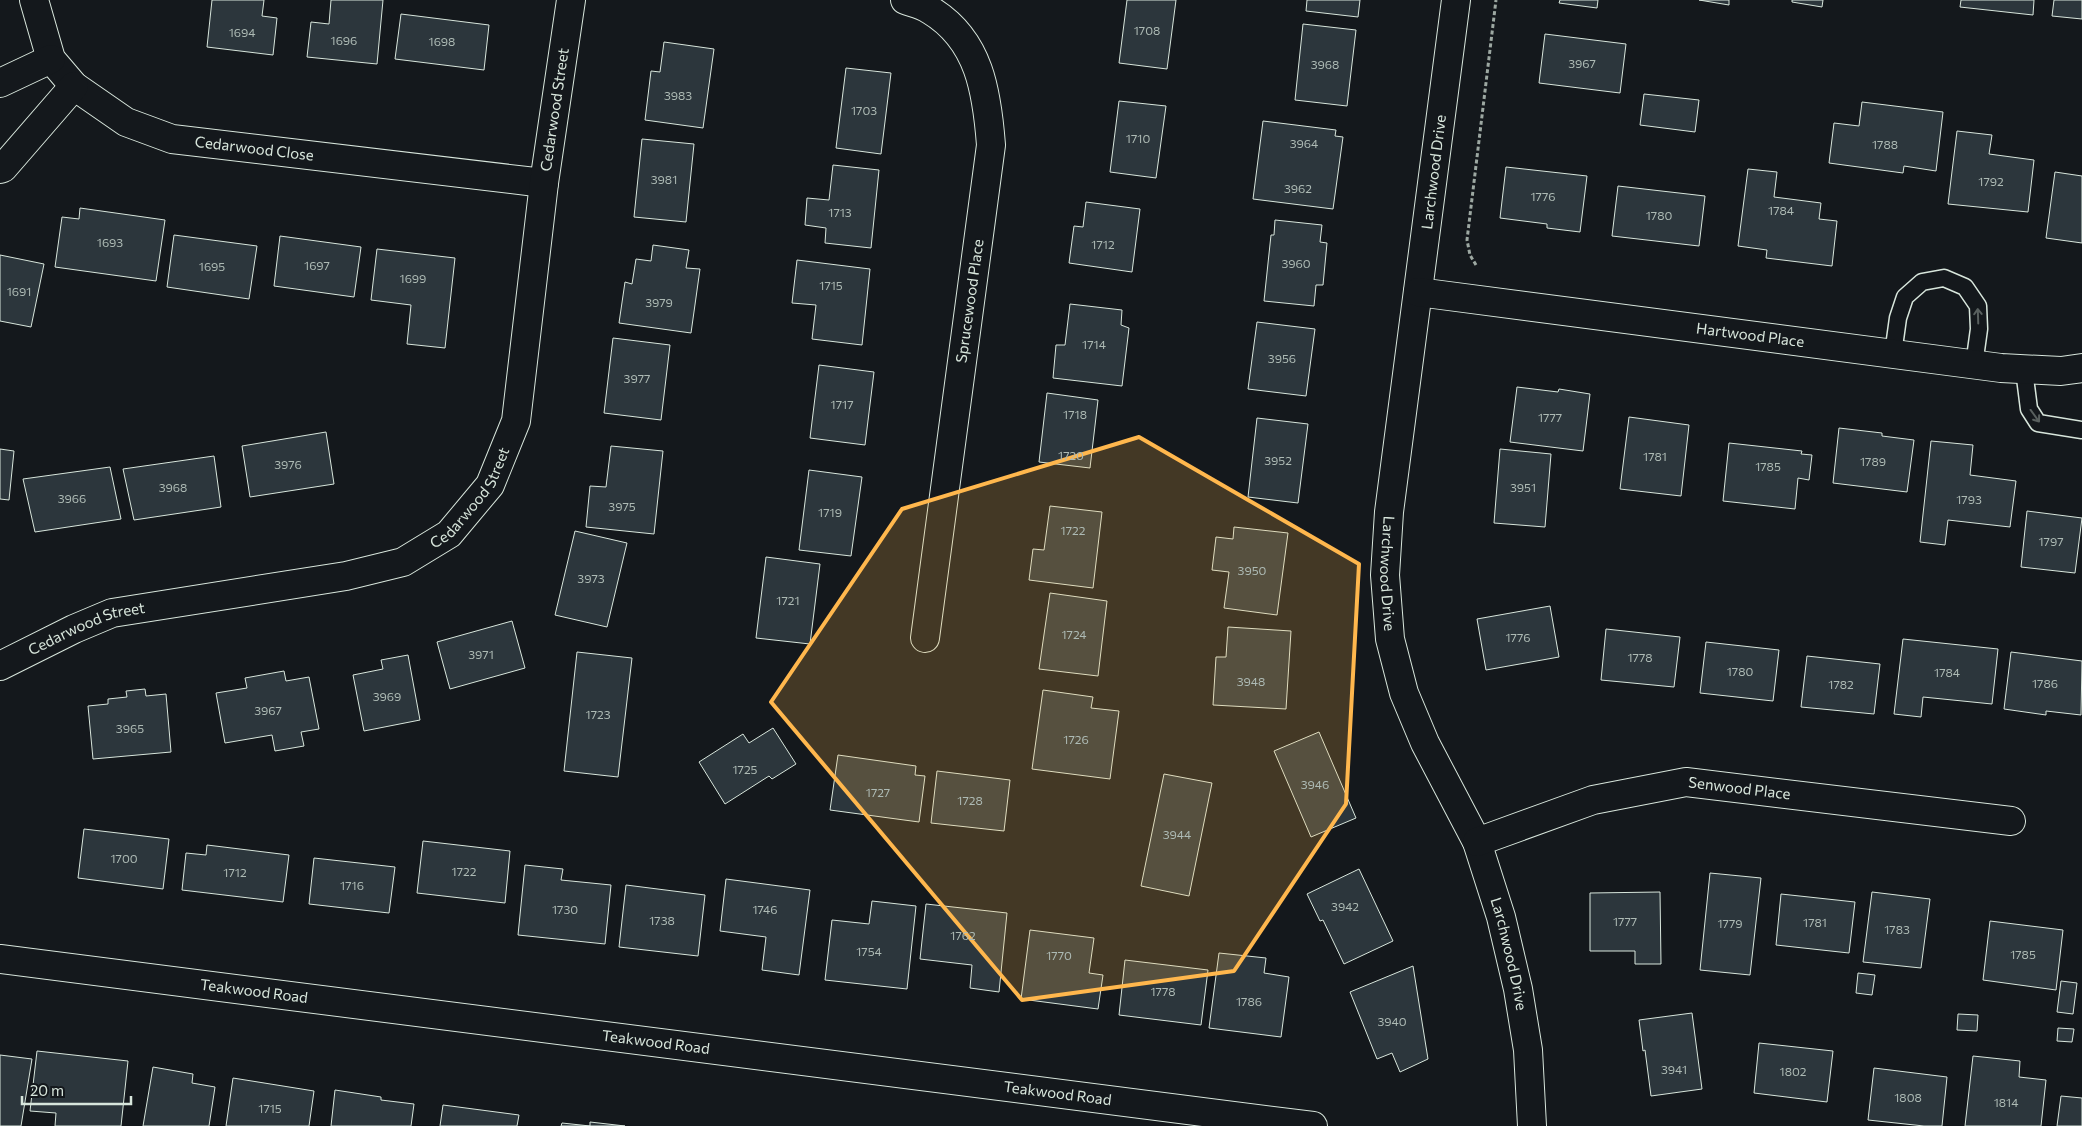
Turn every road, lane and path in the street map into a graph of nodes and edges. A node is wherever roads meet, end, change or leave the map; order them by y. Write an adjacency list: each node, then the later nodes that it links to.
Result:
1 (34, 0): 6 (street, Cedarwood Close)
2 (571, 0): 10 (street, Cedarwood Street)
3 (905, 0): 18 (street, Sprucewood Place)
4 (1456, 0): 12 (street, Larchwood Drive)
5 (1496, 0): 11 (path)
6 (50, 59): 7 (street); 8 (street, Cedarwood Close)
7 (0, 83)
8 (74, 86): 9 (street); 10 (street, Cedarwood Close)
9 (0, 169)
10 (544, 182): 19 (street, Cedarwood Street)
11 (1478, 268)
12 (1418, 292): 13 (street, Hartwood Place); 21 (street, Larchwood Drive)
13 (1894, 354): 14 (street, Hartwood Place); 14 (lane, one-way to 13)
14 (1974, 365): 16 (street, Hartwood Place)
15 (2082, 368): 16 (street, Hartwood Place)
16 (2024, 370): 17 (lane, one-way to 17)
17 (2082, 430)
18 (925, 638)
19 (0, 666)
20 (2011, 821): 21 (street, Senwood Place)
21 (1476, 842): 24 (street, Larchwood Drive)
22 (0, 959): 23 (street, Teakwood Road)
23 (1313, 1126)
24 (1532, 1126)

